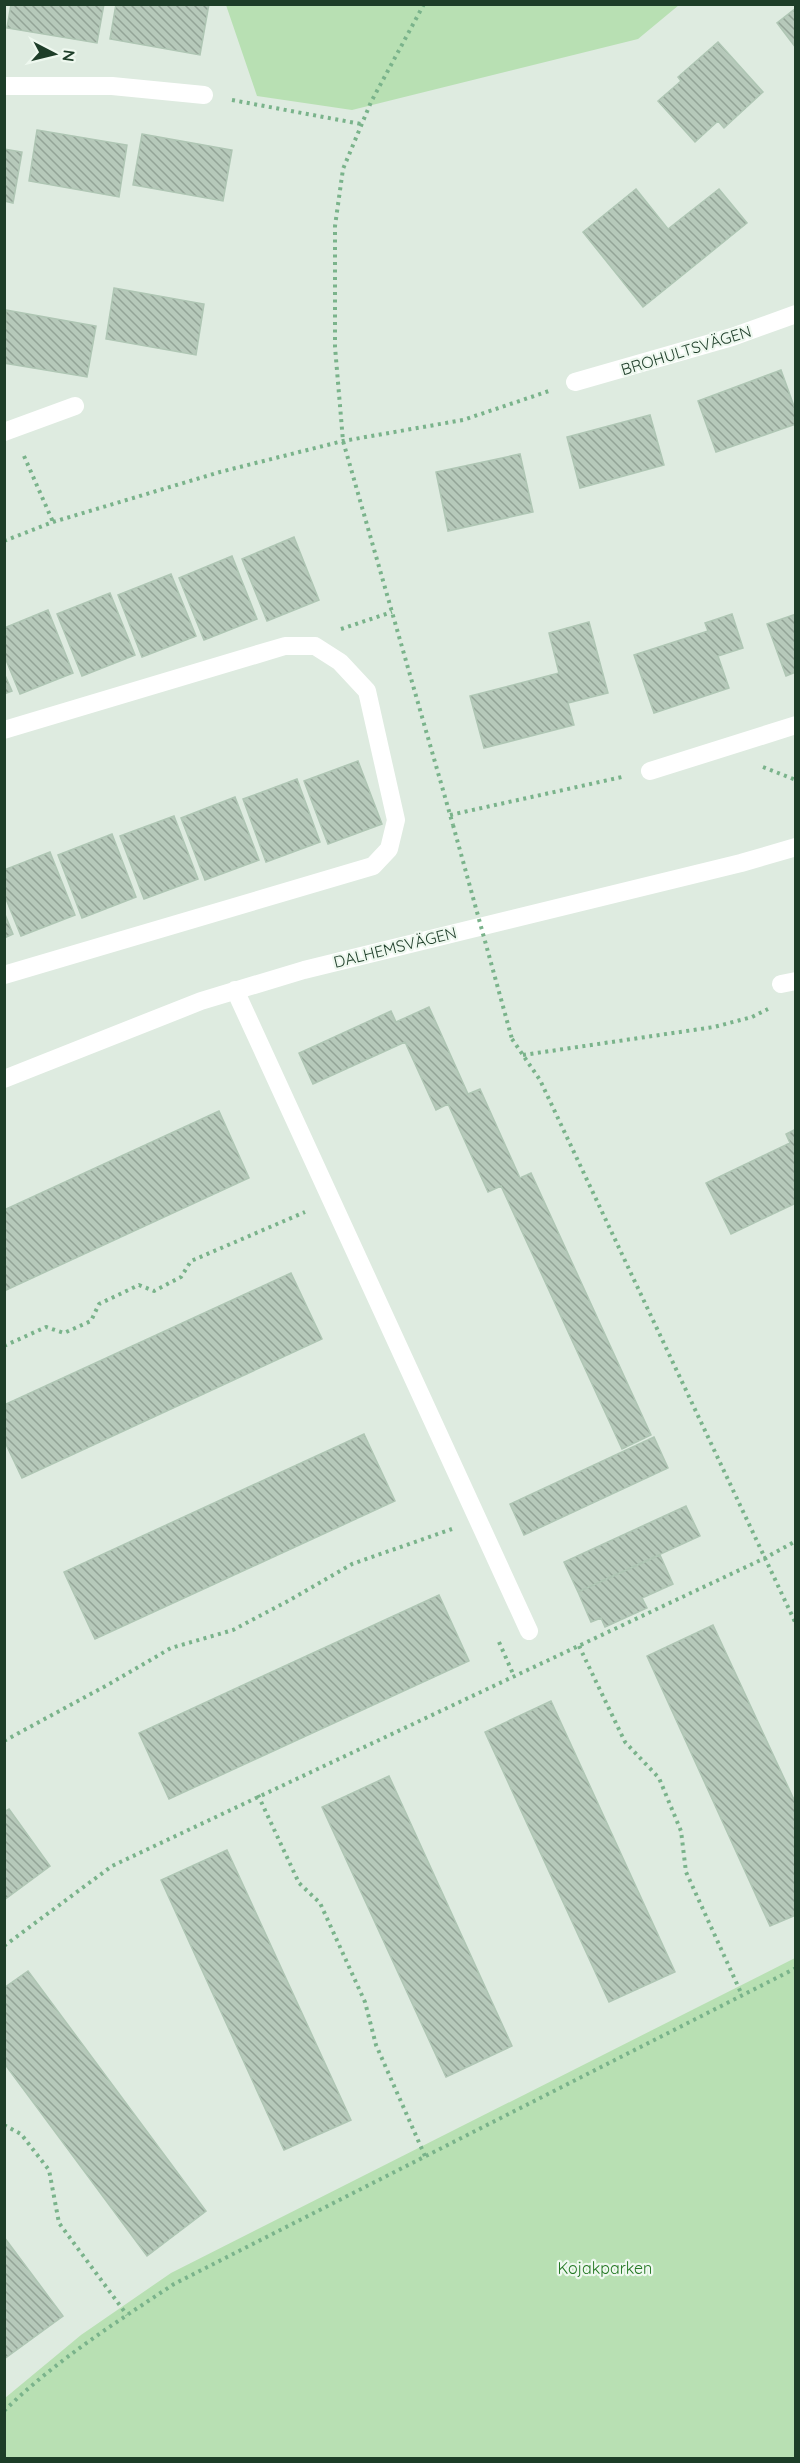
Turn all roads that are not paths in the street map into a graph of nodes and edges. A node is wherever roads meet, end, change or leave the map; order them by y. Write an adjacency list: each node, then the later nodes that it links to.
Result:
1 (4, 87): 2 (street)
2 (204, 95)
3 (795, 314): 4 (street, BROHULTSVÄGEN)
4 (575, 382)
5 (75, 406): 6 (street)
6 (8, 431)
7 (795, 725): 9 (street)
8 (4, 730): 11 (street)
9 (650, 771)
10 (795, 847): 12 (street, DALHEMSVÄGEN)
11 (4, 975)
12 (236, 990): 13 (street, DALHEMSVÄGEN); 14 (street)
13 (4, 1079)
14 (529, 1631)

